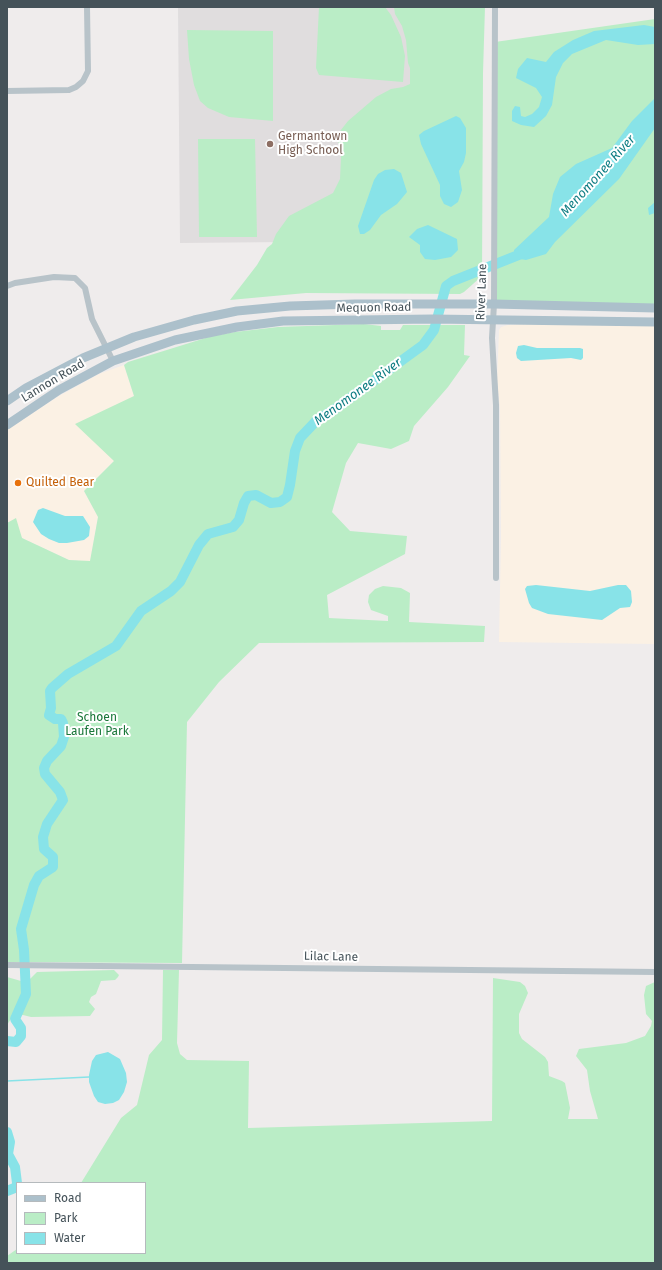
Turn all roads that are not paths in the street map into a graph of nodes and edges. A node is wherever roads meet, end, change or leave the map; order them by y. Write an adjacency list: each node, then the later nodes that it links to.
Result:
1 (87, 7): 3 (street)
2 (495, 7): 5 (street, River Lane)
3 (7, 91)
4 (7, 286): 11 (street)
5 (494, 304): 6 (main road, Mequon Road); 8 (street, River Lane); 11 (main road, Mequon Road)
6 (606, 307): 7 (main road, Mequon Road); 9 (main road)
7 (655, 308)
8 (492, 318): 9 (main road, Mequon Road); 12 (main road, Mequon Road); 15 (street, River Lane)
9 (606, 321): 10 (main road, Mequon Road)
10 (655, 322)
11 (105, 348): 12 (street); 13 (main road, Lannon Road)
12 (113, 361): 14 (main road, Lannon Road)
13 (7, 401)
14 (7, 425)
15 (496, 578)
16 (7, 965): 17 (street, Lilac Lane)
17 (655, 972)

